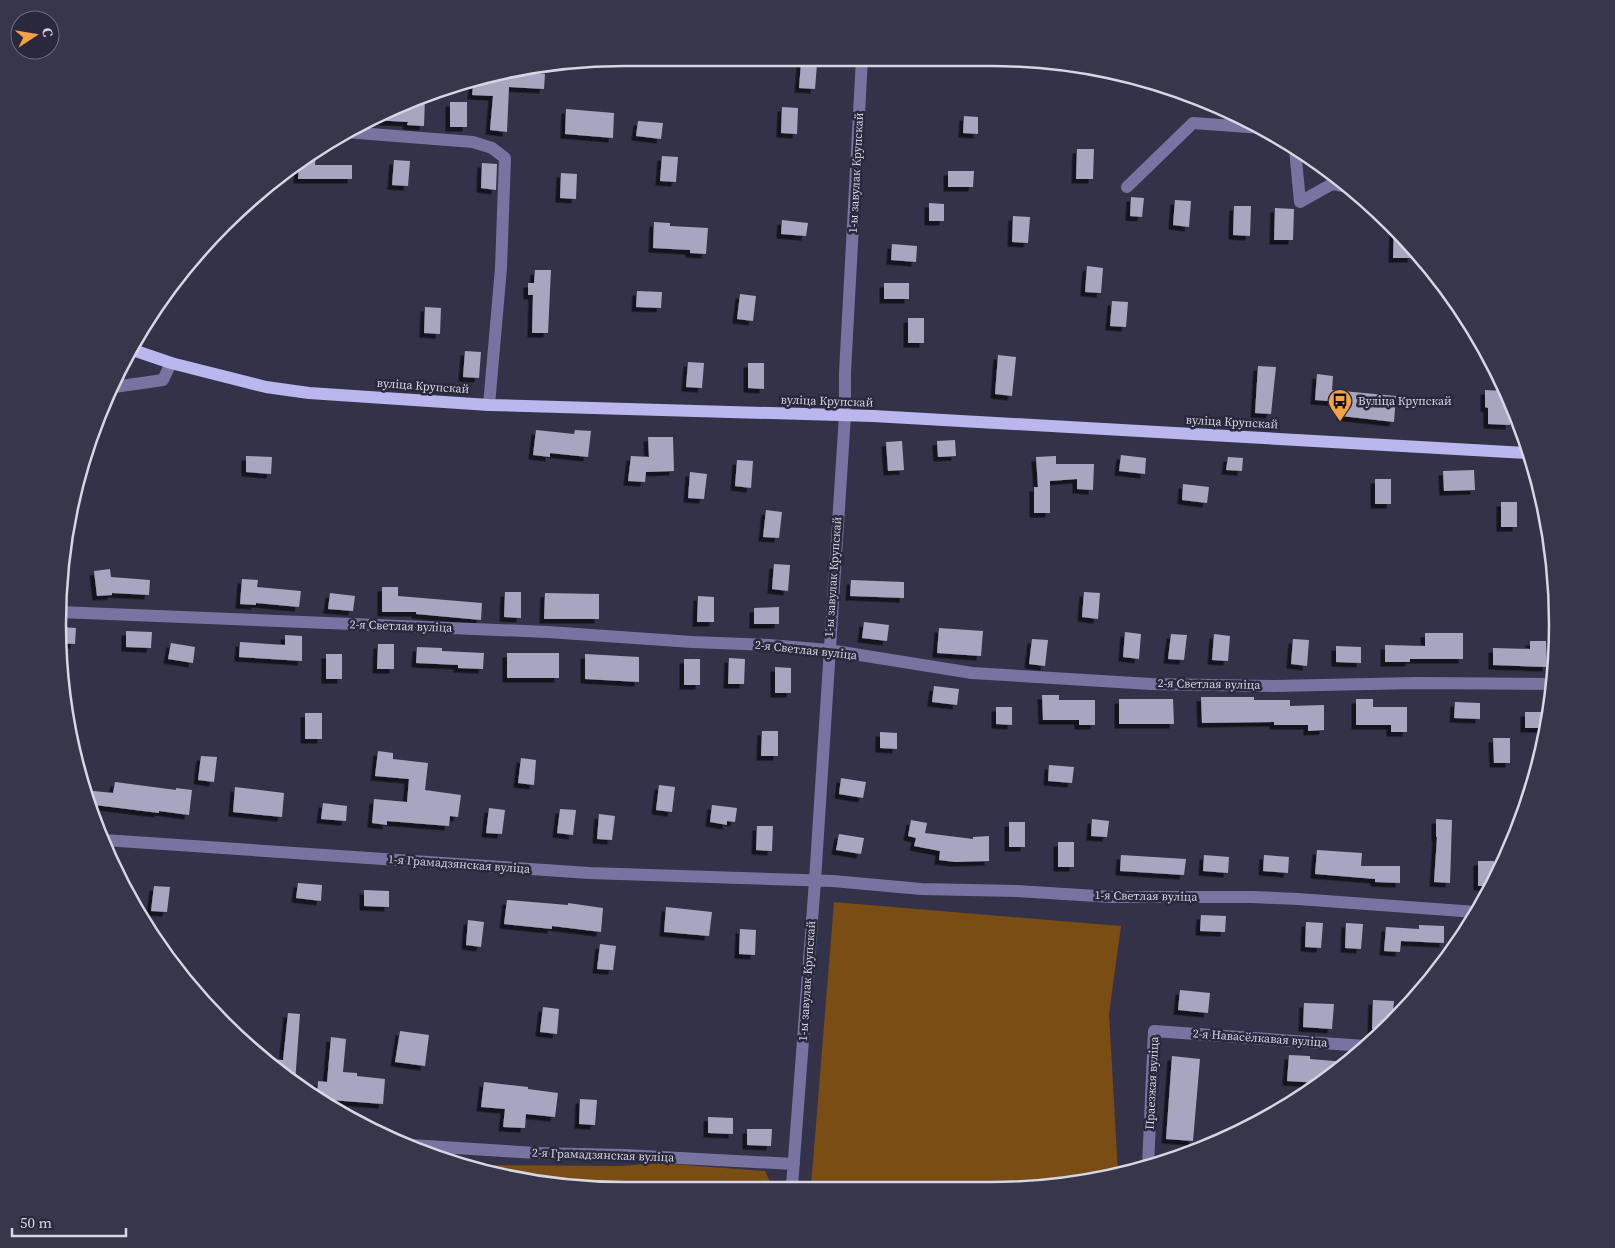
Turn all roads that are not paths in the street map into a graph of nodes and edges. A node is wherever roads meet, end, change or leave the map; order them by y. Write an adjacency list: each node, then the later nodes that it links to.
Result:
1 (862, 66): 11 (street, 1-ы завулак Крупскай)
2 (1243, 127): 6 (street)
3 (360, 133): 10 (street)
4 (1296, 157): 5 (street)
5 (1334, 184)
6 (1127, 187)
7 (138, 352): 8 (main road, вуліца Крупскай)
8 (171, 363): 9 (street); 10 (main road, вуліца Крупскай)
9 (120, 386)
10 (489, 405): 11 (main road, вуліца Крупскай)
11 (845, 415): 12 (main road, вуліца Крупскай); 14 (street, 1-ы завулак Крупскай)
12 (1521, 453)
13 (66, 612): 14 (street, 2-я Светлая вуліца)
14 (829, 650): 15 (street, 2-я Светлая вуліца); 17 (street, 1-ы завулак Крупскай)
15 (1545, 684)
16 (111, 840): 17 (street, 1-я Грамадзянская вуліца)
17 (815, 881): 18 (street, 1-я Светлая вуліца); 23 (street, 1-ы завулак Крупскай)
18 (1469, 911)
19 (1154, 1031): 20 (street, 2-я Навасёлкавая вуліца); 22 (street, Праезжая вуліца)
20 (1356, 1045)
21 (430, 1146): 23 (street, 2-я Грамадзянская вуліца)
22 (1148, 1159)
23 (794, 1164): 24 (street, 1-ы завулак Крупскай)
24 (792, 1182)

